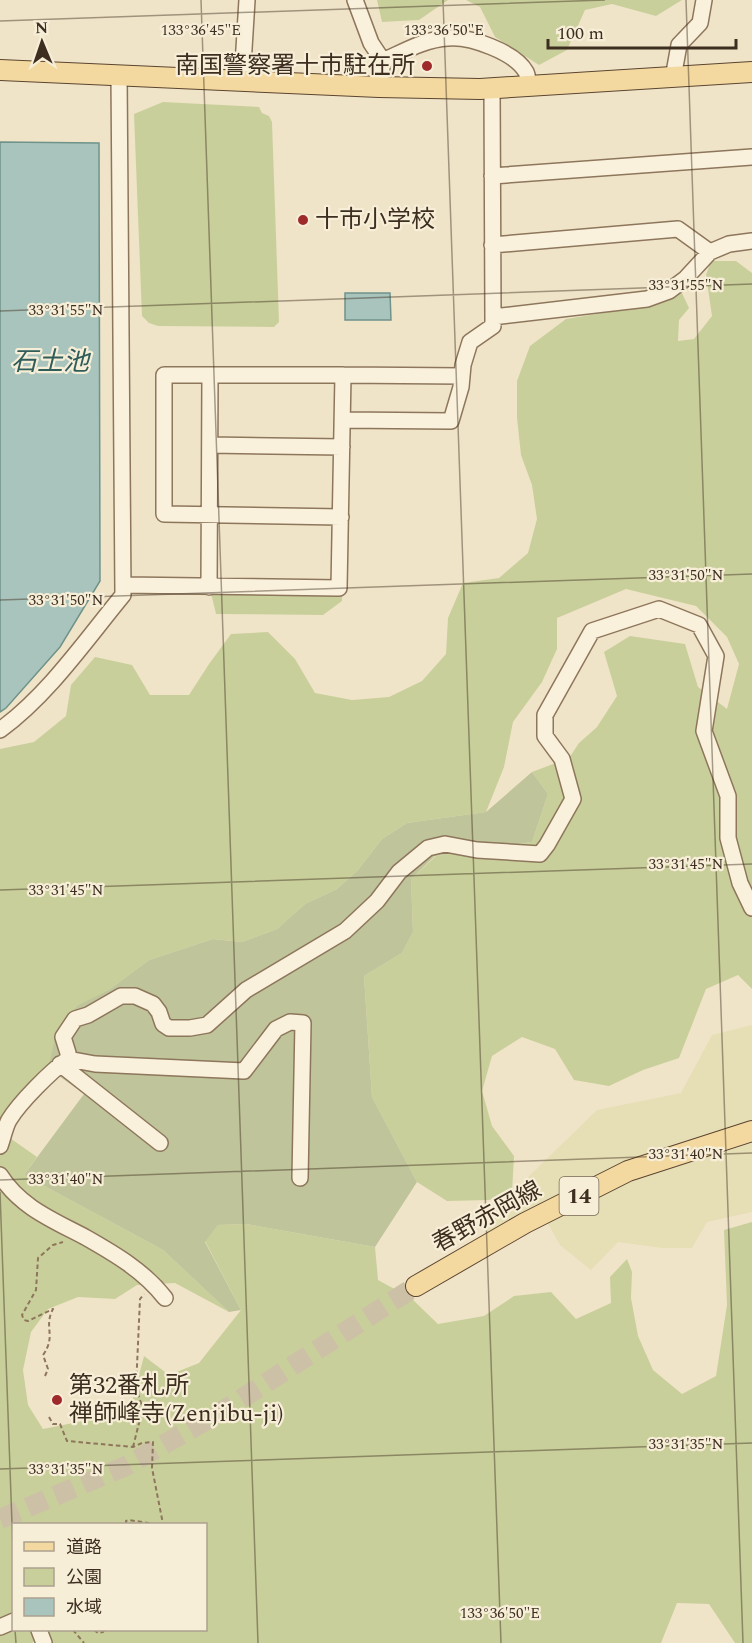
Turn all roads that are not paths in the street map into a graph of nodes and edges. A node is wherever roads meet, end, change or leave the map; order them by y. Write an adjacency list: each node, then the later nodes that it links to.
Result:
1 (247, 0): 9 (street)
2 (355, 0): 4 (street)
3 (704, 0): 8 (street)
4 (383, 61): 10 (street); 11 (street)
5 (0, 70): 7 (main road)
6 (752, 72): 8 (main road)
7 (119, 74): 9 (main road); 27 (street)
8 (673, 78): 10 (main road)
9 (242, 81): 11 (main road)
10 (529, 86): 12 (main road)
11 (379, 87): 12 (main road)
12 (492, 88): 14 (street)
13 (752, 157): 14 (street)
14 (492, 176): 16 (street)
15 (752, 241): 17 (street)
16 (492, 245): 17 (street); 18 (street)
17 (710, 252): 18 (street)
18 (493, 317): 21 (street)
19 (210, 375): 20 (street); 23 (street); 25 (street)
20 (343, 375): 21 (street); 22 (street)
21 (462, 376): 22 (street)
22 (342, 420): 24 (street)
23 (210, 445): 24 (street); 25 (street)
24 (342, 447): 26 (street)
25 (210, 515): 26 (street); 28 (street)
26 (341, 517): 28 (street)
27 (123, 585): 28 (street); 29 (street)
28 (209, 587)
29 (0, 730)
30 (752, 908): 31 (street)
31 (64, 1062): 33 (street); 34 (street); 36 (street)
32 (752, 1131): 37 (main road, 春野赤岡線 / 14)
33 (160, 1143)
34 (0, 1146)
35 (0, 1175): 38 (street)
36 (300, 1178)
37 (416, 1286)
38 (165, 1298)

